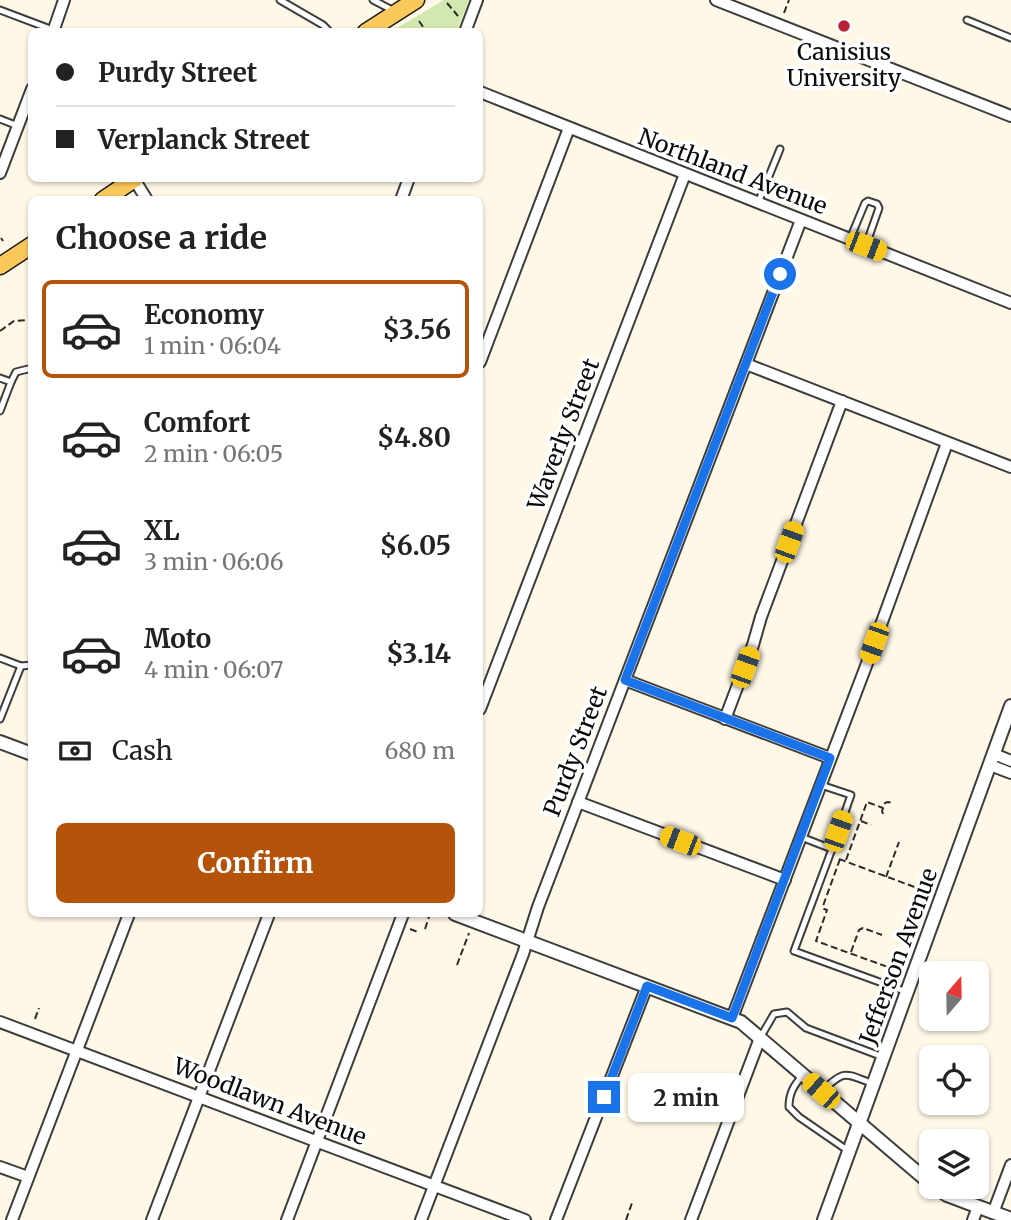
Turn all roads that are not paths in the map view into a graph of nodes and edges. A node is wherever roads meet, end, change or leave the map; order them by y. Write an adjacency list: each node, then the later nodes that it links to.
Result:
1 (64, 0): 11 (street)
2 (280, 0): 12 (lane)
3 (373, 0): 8 (lane)
4 (416, 0): 8 (main road)
5 (477, 0): 14 (street)
6 (716, 0): 18 (street)
7 (0, 10): 10 (lane)
8 (396, 12): 13 (main road)
9 (967, 20): 15 (lane)
10 (45, 28)
11 (54, 28)
12 (326, 28)
13 (372, 28)
14 (466, 28)
15 (1011, 38)
16 (483, 93): 21 (street, Northland Avenue)
17 (28, 100): 20 (street)
18 (1011, 116)
19 (0, 120): 20 (lane)
20 (18, 126): 23 (street)
21 (569, 128): 24 (street, Northland Avenue); 34 (street)
22 (780, 149): 27 (lane)
23 (0, 173)
24 (685, 174): 27 (street, Northland Avenue); 47 (street, Waverly Street)
25 (130, 182): 26 (main road)
26 (109, 196)
27 (758, 203): 28 (street, Northland Avenue)
28 (801, 220): 29 (street, Northland Avenue); 35 (street, Purdy Street)
29 (850, 239): 30 (street, Northland Avenue); 30 (lane)
30 (866, 246): 33 (street, Northland Avenue)
31 (28, 247): 32 (main road)
32 (3, 260)
33 (1011, 303)
34 (483, 354)
35 (746, 364): 39 (street); 46 (street, Purdy Street)
36 (28, 369): 38 (lane)
37 (0, 378): 38 (lane)
38 (11, 382): 40 (lane)
39 (842, 401): 41 (street); 50 (street)
40 (0, 411)
41 (947, 443): 42 (street); 53 (street)
42 (1011, 467)
43 (0, 658): 45 (lane)
44 (28, 665): 45 (lane)
45 (21, 666): 49 (lane)
46 (625, 680): 50 (street); 58 (street, Purdy Street)
47 (483, 701)
48 (1011, 706): 54 (street, Jefferson Avenue)
49 (0, 719)
50 (725, 719): 53 (street)
51 (0, 742): 52 (street)
52 (28, 752)
53 (830, 758): 57 (street)
54 (992, 760): 55 (street); 56 (street); 68 (street, Jefferson Avenue)
55 (1011, 761)
56 (1011, 773)
57 (820, 785): 59 (street); 60 (lane)
58 (578, 802): 61 (street); 66 (street, Purdy Street)
59 (801, 837): 60 (lane); 61 (street)
60 (832, 849): 68 (lane)
61 (785, 880): 69 (street)
62 (128, 917): 72 (street)
63 (268, 917): 77 (street)
64 (402, 917): 79 (street)
65 (463, 917): 66 (street)
66 (526, 940): 67 (street); 85 (street, Purdy Street)
67 (647, 986): 69 (street); 95 (street)
68 (907, 992): 73 (street, Jefferson Avenue)
69 (732, 1018): 71 (street)
70 (0, 1022): 72 (street, Woodlawn Avenue)
71 (760, 1038): 73 (lane); 74 (street); 96 (street)
72 (76, 1051): 77 (street, Woodlawn Avenue); 84 (street)
73 (884, 1057): 75 (street, Jefferson Avenue)
74 (803, 1075): 76 (street); 80 (lane)
75 (874, 1084): 76 (lane); 78 (street, Jefferson Avenue)
76 (821, 1091): 78 (street)
77 (199, 1097): 79 (street, Woodlawn Avenue); 91 (street)
78 (859, 1123): 80 (street, Jefferson Avenue); 83 (street)
79 (317, 1142): 85 (street, Woodlawn Avenue); 92 (street)
80 (849, 1151): 97 (street, Jefferson Avenue)
81 (1011, 1165): 88 (street)
82 (0, 1167): 84 (street)
83 (919, 1173)
84 (28, 1177): 90 (street)
85 (434, 1186): 93 (street, Purdy Street); 94 (street, Woodlawn Avenue)
86 (957, 1199): 87 (street)
87 (978, 1207): 88 (street); 98 (street)
88 (993, 1213): 89 (street)
89 (1011, 1219)
90 (12, 1220)
91 (152, 1220)
92 (287, 1220)
93 (421, 1220)
94 (525, 1220)
95 (556, 1220)
96 (691, 1220)
97 (824, 1220)
98 (973, 1220)

